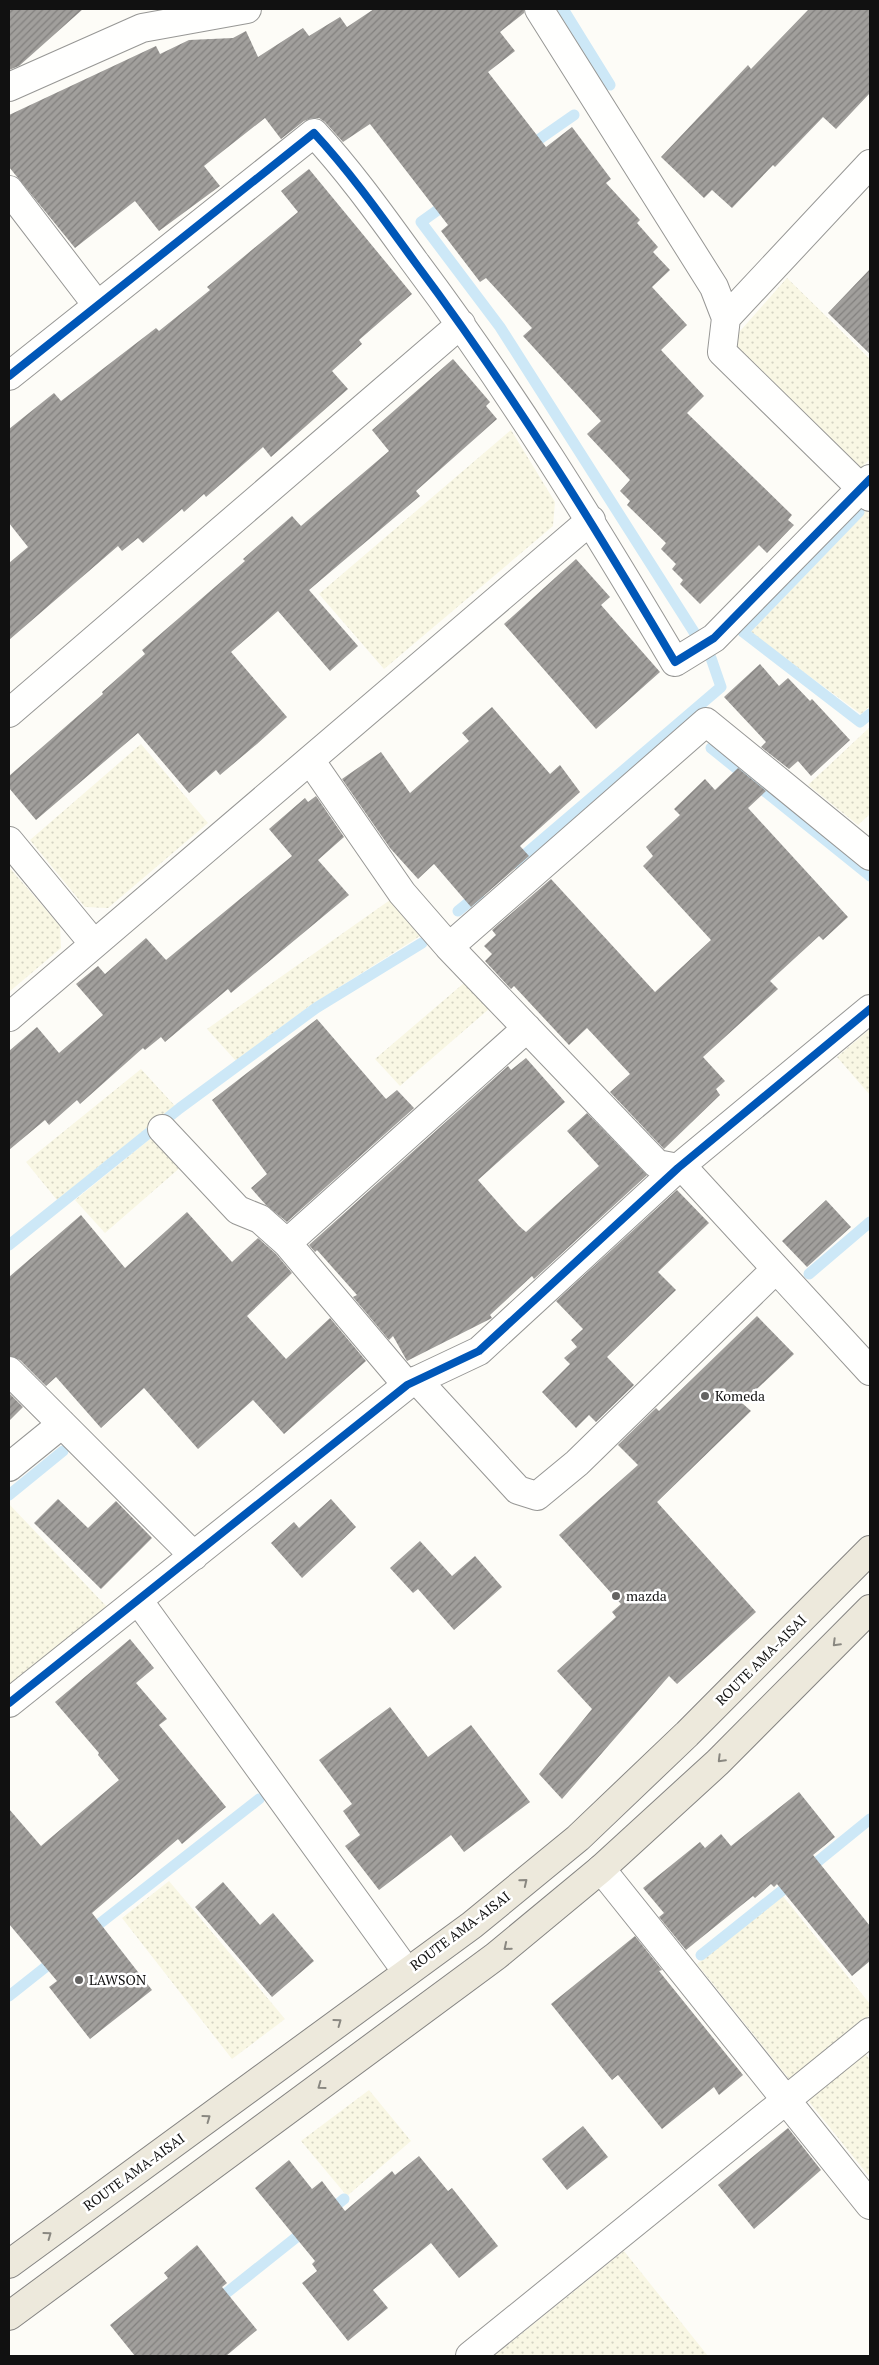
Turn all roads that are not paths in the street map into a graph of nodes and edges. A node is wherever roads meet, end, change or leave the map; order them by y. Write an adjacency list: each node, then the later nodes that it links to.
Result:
1 (247, 9): 3 (street)
2 (539, 9): 7 (street)
3 (9, 87)
4 (870, 164): 7 (street)
5 (9, 190): 6 (street)
6 (98, 306): 8 (street); 9 (street)
7 (726, 318): 10 (street)
8 (462, 324): 11 (street); 12 (street)
9 (9, 376)
10 (867, 488): 11 (street)
11 (591, 520): 13 (street)
12 (9, 712)
13 (310, 760): 16 (street); 17 (street)
14 (9, 842): 16 (street)
15 (870, 856): 17 (street)
16 (94, 944): 19 (street)
17 (449, 947): 20 (street)
18 (870, 1008): 22 (street)
19 (9, 1017)
20 (527, 1028): 22 (street); 23 (street)
21 (162, 1129): 23 (street)
22 (678, 1168): 24 (street); 27 (street)
23 (287, 1243): 27 (street)
24 (776, 1269): 25 (street); 27 (street)
25 (870, 1370)
26 (9, 1372): 28 (street)
27 (412, 1383): 31 (street)
28 (62, 1424): 29 (street); 31 (street)
29 (9, 1467)
30 (870, 1550): 36 (main road, ROUTE AMA-AISAI, one-way to 30)
31 (194, 1556): 32 (street)
32 (138, 1600): 34 (street); 36 (street)
33 (870, 1609): 35 (main road, one-way to 35)
34 (9, 1703)
35 (601, 1869): 38 (street); 41 (main road, one-way to 41)
36 (407, 1972): 40 (main road, ROUTE AMA-AISAI, one-way to 36)
37 (870, 2032): 38 (street)
38 (785, 2101): 39 (street); 42 (street)
39 (870, 2205)
40 (9, 2264)
41 (9, 2316)
42 (470, 2356)

